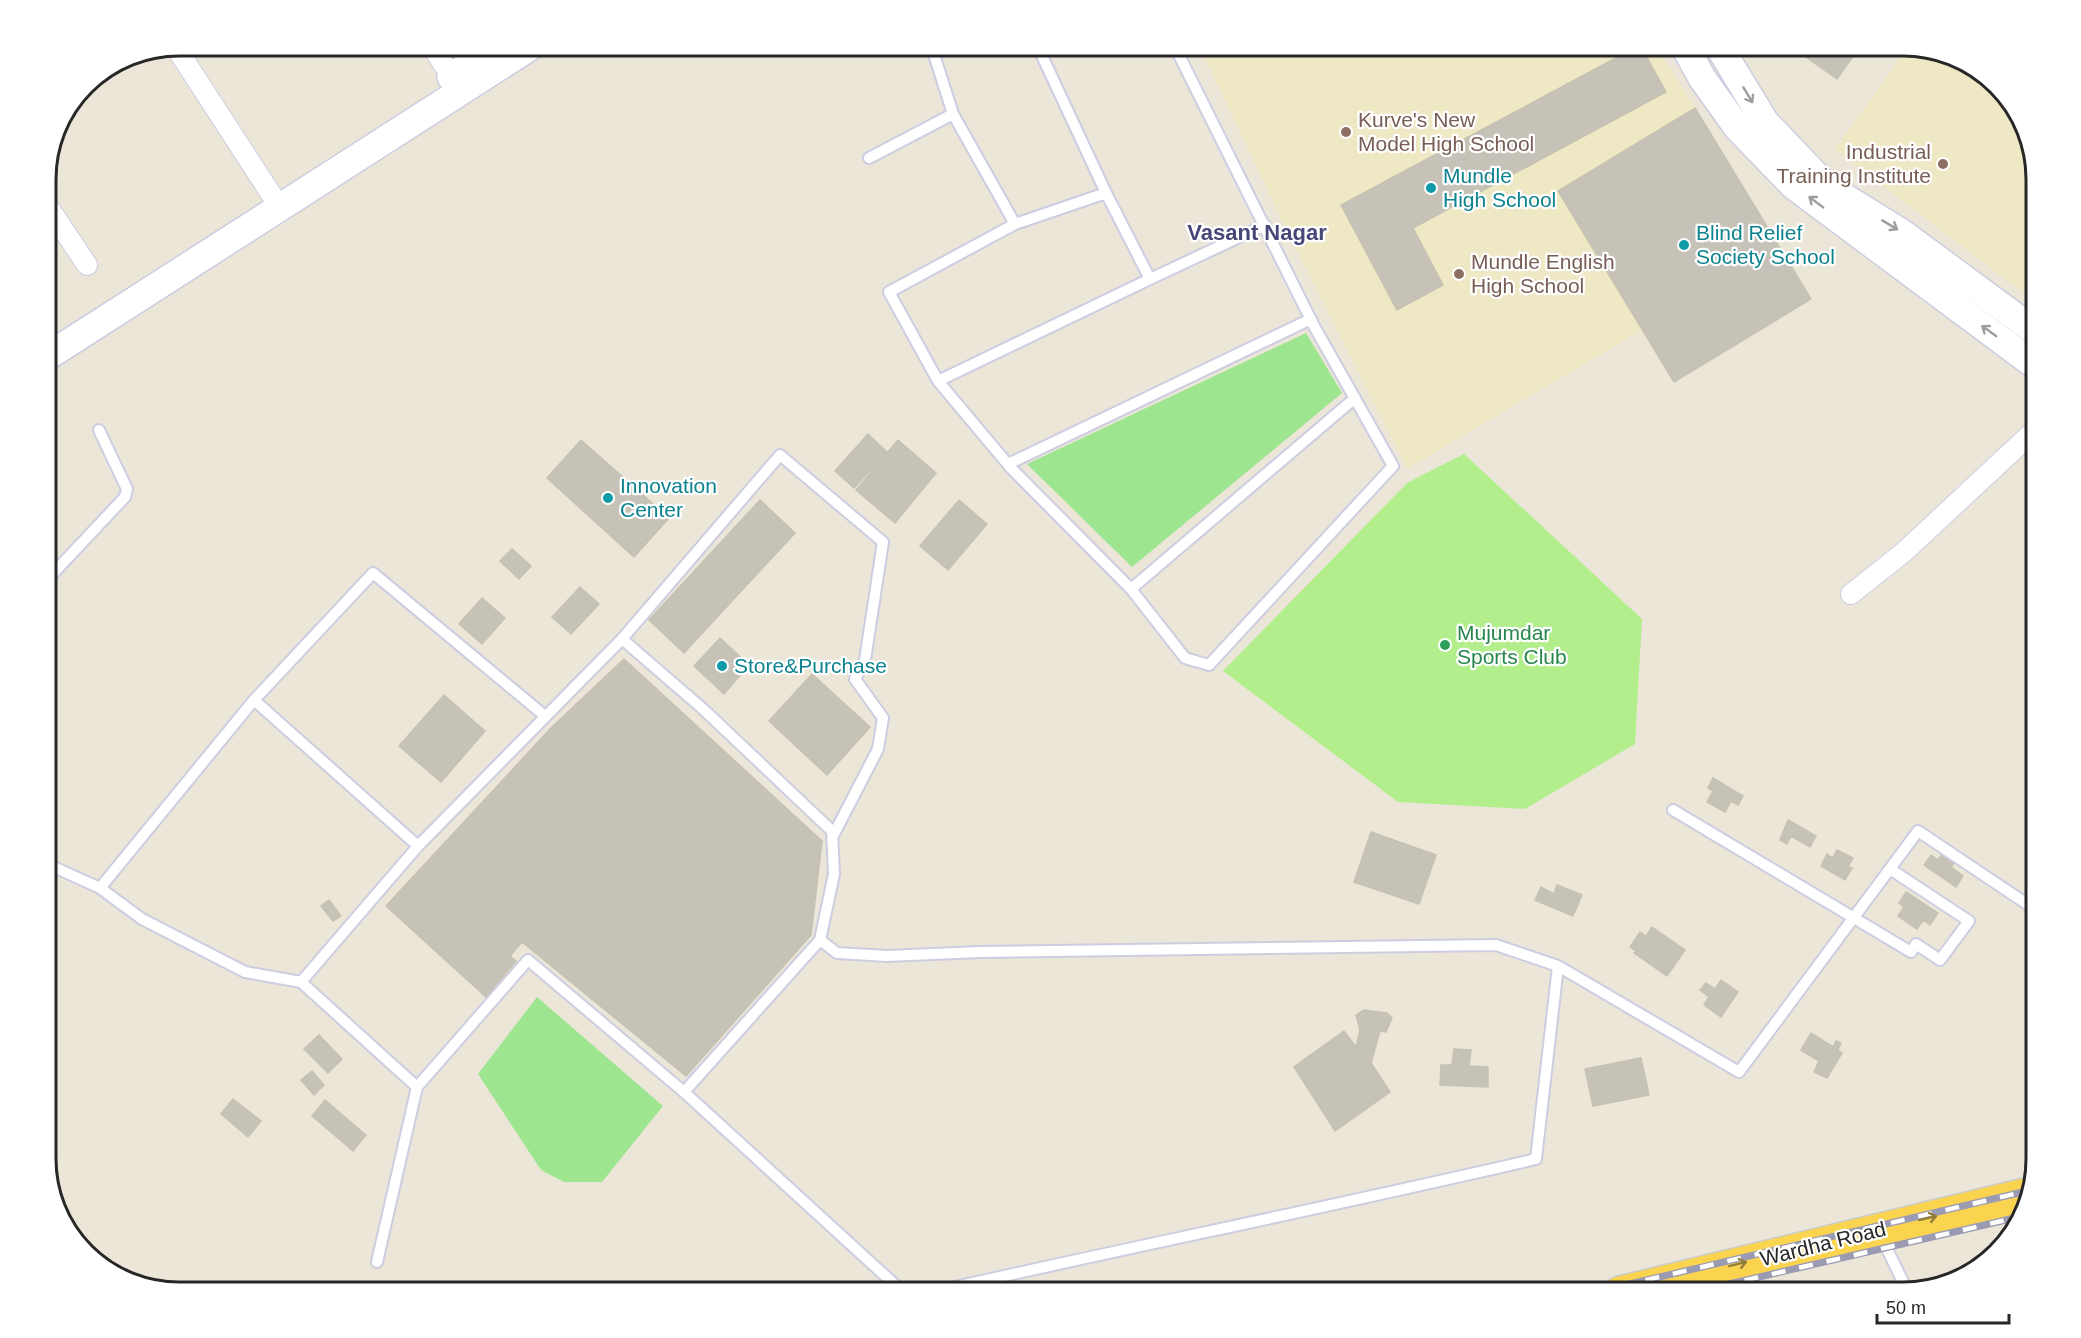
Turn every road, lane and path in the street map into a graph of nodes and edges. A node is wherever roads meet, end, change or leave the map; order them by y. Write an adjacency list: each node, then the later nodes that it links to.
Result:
1 (181, 56): 14 (street)
2 (438, 56): 10 (street)
3 (485, 56): 10 (main road)
4 (511, 56): 10 (main road)
5 (935, 56): 11 (lane)
6 (1042, 56): 13 (lane)
7 (1180, 56): 17 (lane)
8 (1690, 56): 24 (main road, one-way to 8)
9 (1725, 56): 21 (main road, one-way to 21)
10 (456, 84): 14 (main road)
11 (953, 114): 12 (lane); 16 (lane)
12 (869, 158)
13 (1106, 194): 16 (lane); 19 (lane)
14 (275, 201): 22 (main road); 23 (main road)
15 (56, 218): 18 (street)
16 (1015, 224): 25 (lane)
17 (1265, 225): 19 (lane); 20 (lane)
18 (87, 265)
19 (1150, 279): 25 (lane)
20 (1311, 320): 26 (lane); 29 (lane)
21 (2026, 325)
22 (56, 330)
23 (56, 350)
24 (2026, 359)
25 (938, 381): 29 (lane)
26 (1355, 398): 31 (lane); 31 (lane)
27 (99, 430): 30 (lane)
28 (2026, 438): 32 (street)
29 (1008, 464): 31 (lane)
30 (56, 570)
31 (1131, 589)
32 (1851, 594)
33 (622, 639): 35 (lane); 37 (lane); 37 (lane)
34 (254, 700): 35 (lane); 38 (lane); 41 (lane)
35 (545, 716): 38 (lane)
36 (1673, 810): 43 (lane)
37 (834, 834): 44 (lane)
38 (418, 846): 46 (lane)
39 (56, 868): 41 (lane)
40 (1890, 869): 42 (lane); 43 (lane); 43 (lane)
41 (100, 888): 46 (lane)
42 (2026, 903)
43 (1852, 919): 45 (lane)
44 (820, 940): 45 (lane); 48 (lane)
45 (1558, 966): 54 (lane)
46 (301, 982): 47 (lane)
47 (417, 1087): 48 (lane); 52 (lane)
48 (684, 1092): 53 (lane)
49 (2020, 1196): 55 (highway, Wardha Road, one-way to 49)
50 (2010, 1219): 51 (highway, Wardha Road)
51 (1888, 1251): 56 (highway, Wardha Road); 57 (lane)
52 (377, 1262)
53 (892, 1282)
54 (977, 1282)
55 (1665, 1282)
56 (1760, 1282)
57 (1903, 1282)

